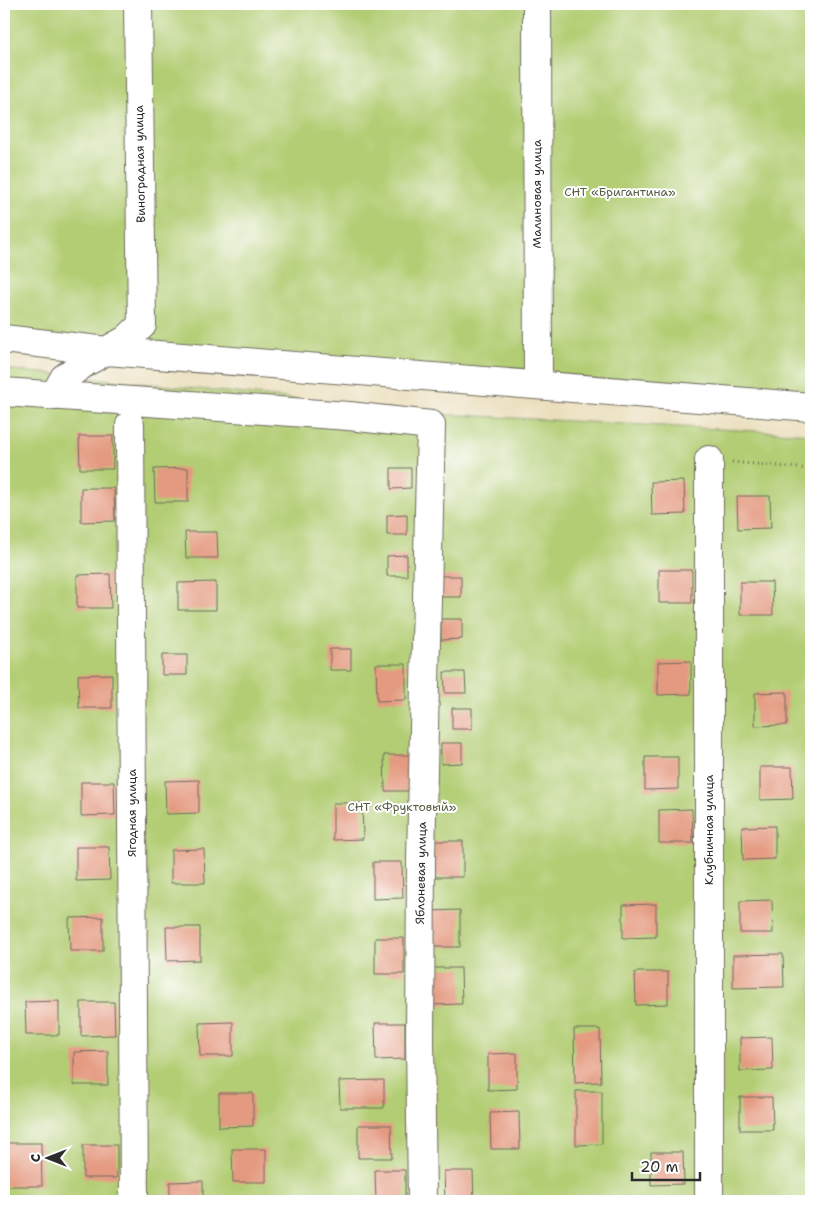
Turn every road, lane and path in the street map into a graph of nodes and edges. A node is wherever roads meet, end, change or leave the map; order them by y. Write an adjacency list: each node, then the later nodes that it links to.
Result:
1 (138, 4): 4 (street, Виноградная улица)
2 (537, 4): 5 (street, Малиновая улица)
3 (4, 339): 4 (street)
4 (107, 351): 5 (street); 7 (street)
5 (538, 385): 8 (street)
6 (4, 392): 7 (street)
7 (54, 396): 13 (street, Яблоневая улица)
8 (811, 407)
9 (130, 425): 12 (street, Ягодная улица)
10 (709, 460): 11 (path); 14 (street, Клубничная улица)
11 (811, 469)
12 (134, 1201)
13 (422, 1201)
14 (709, 1201)

